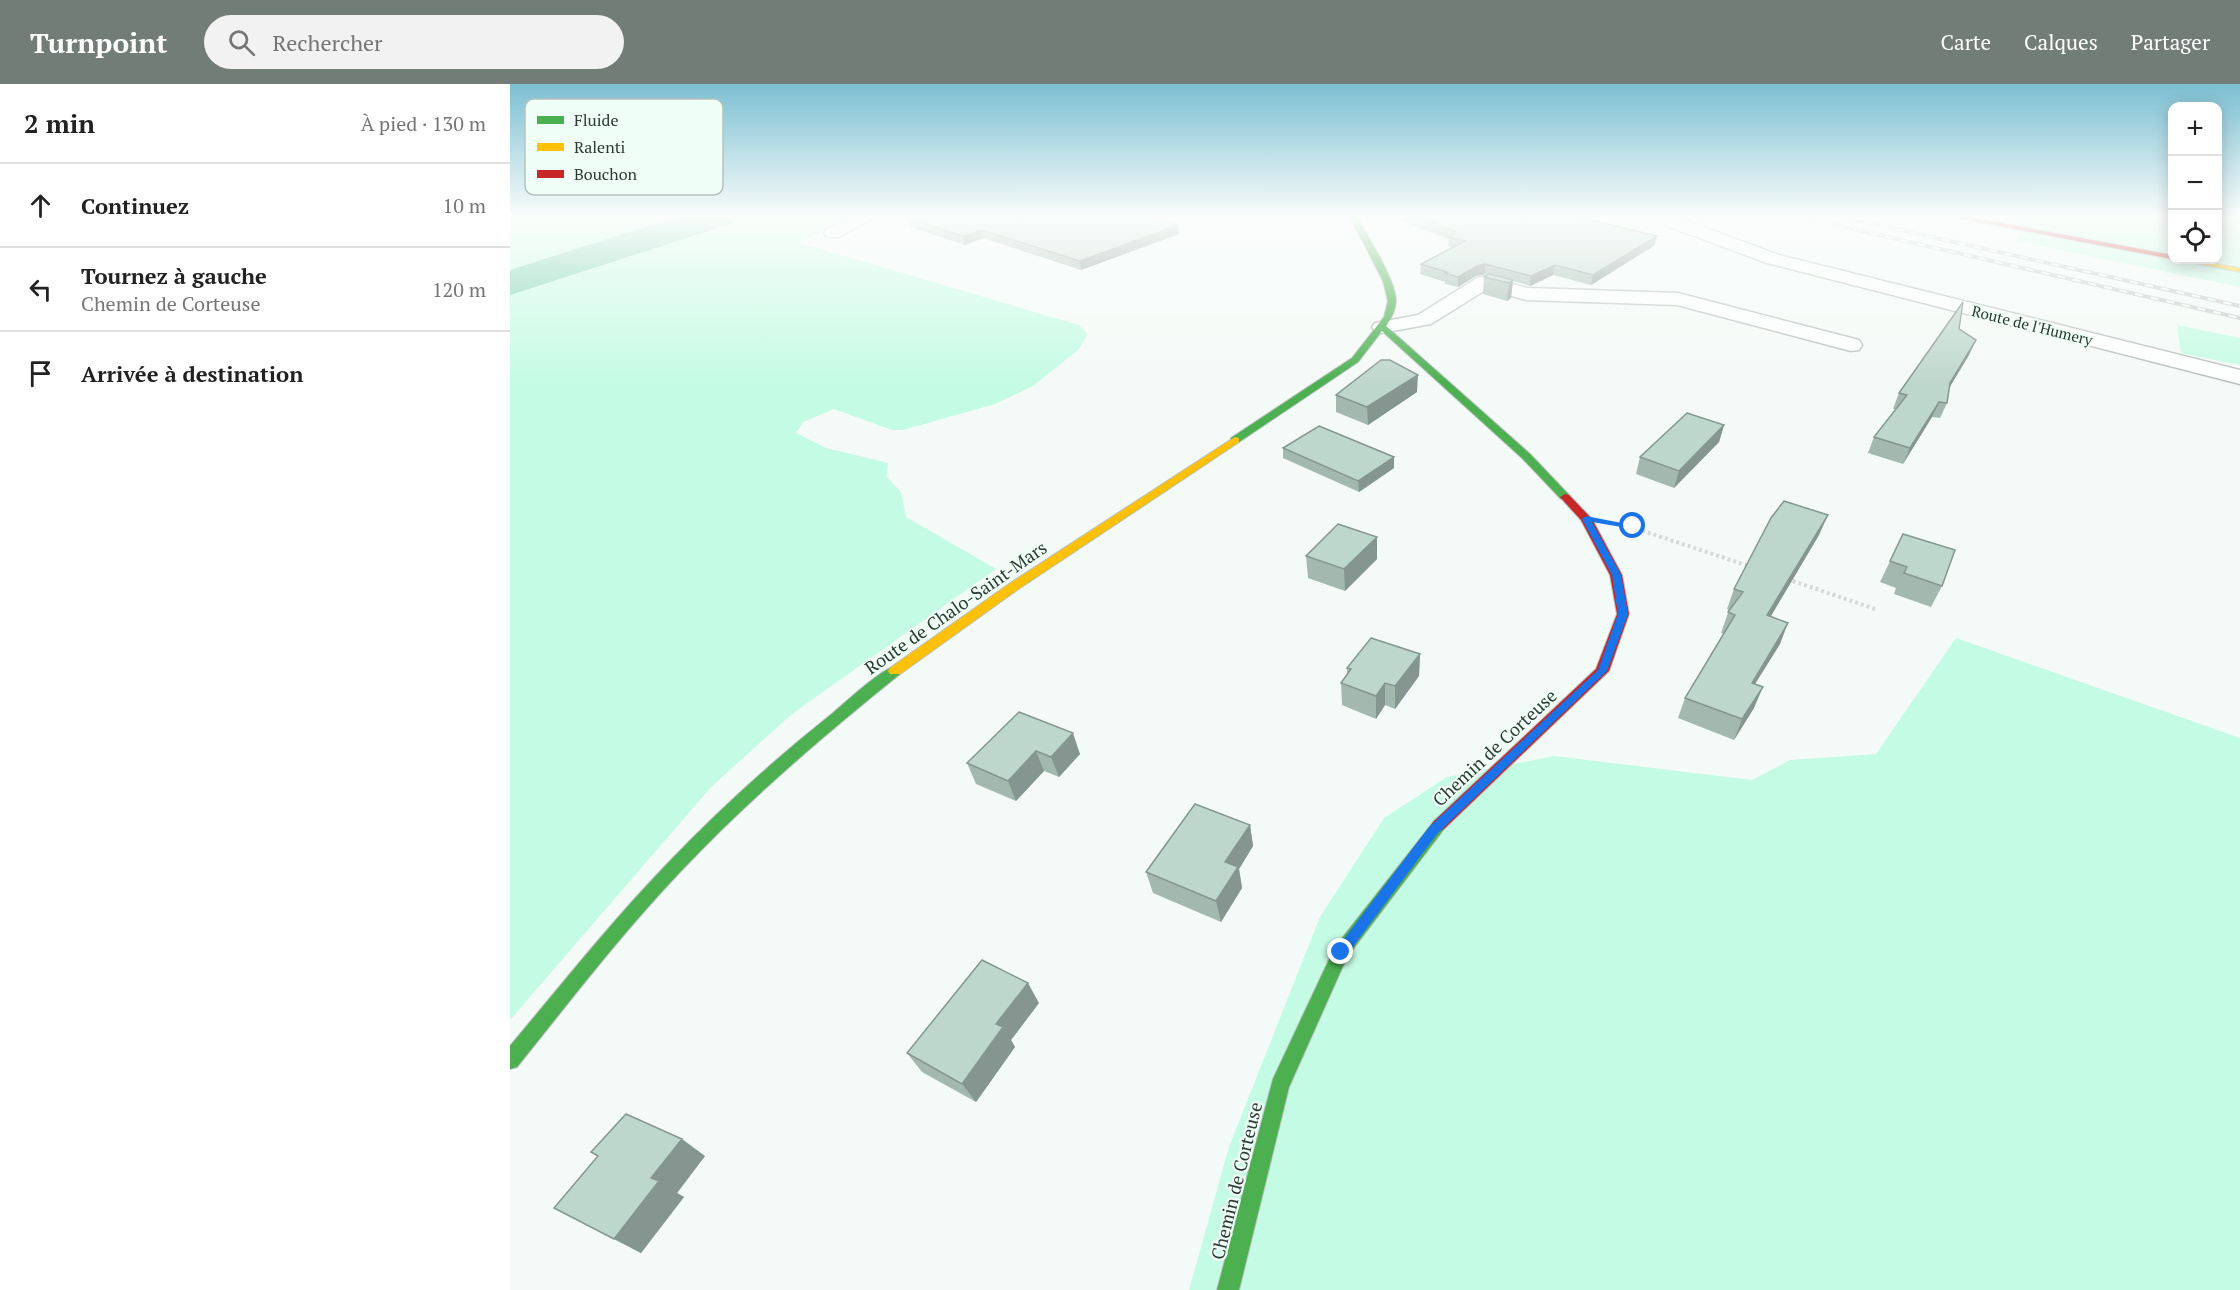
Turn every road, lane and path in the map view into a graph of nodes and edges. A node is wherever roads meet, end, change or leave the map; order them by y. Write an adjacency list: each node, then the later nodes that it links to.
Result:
1 (1383, 271): 3 (main road, Route de Chalo-Saint-Mars)
2 (1818, 271): 5 (street, Route de l'Humery)
3 (1382, 327): 4 (street); 6 (main road, Chemin de Corteuse); 10 (main road, Route de Chalo-Saint-Mars)
4 (1851, 345)
5 (2240, 377)
6 (1586, 519): 7 (path); 11 (main road, Chemin de Corteuse)
7 (1754, 568)
8 (1787, 579): 9 (path)
9 (1875, 609)
10 (510, 1060)
11 (1228, 1290)

